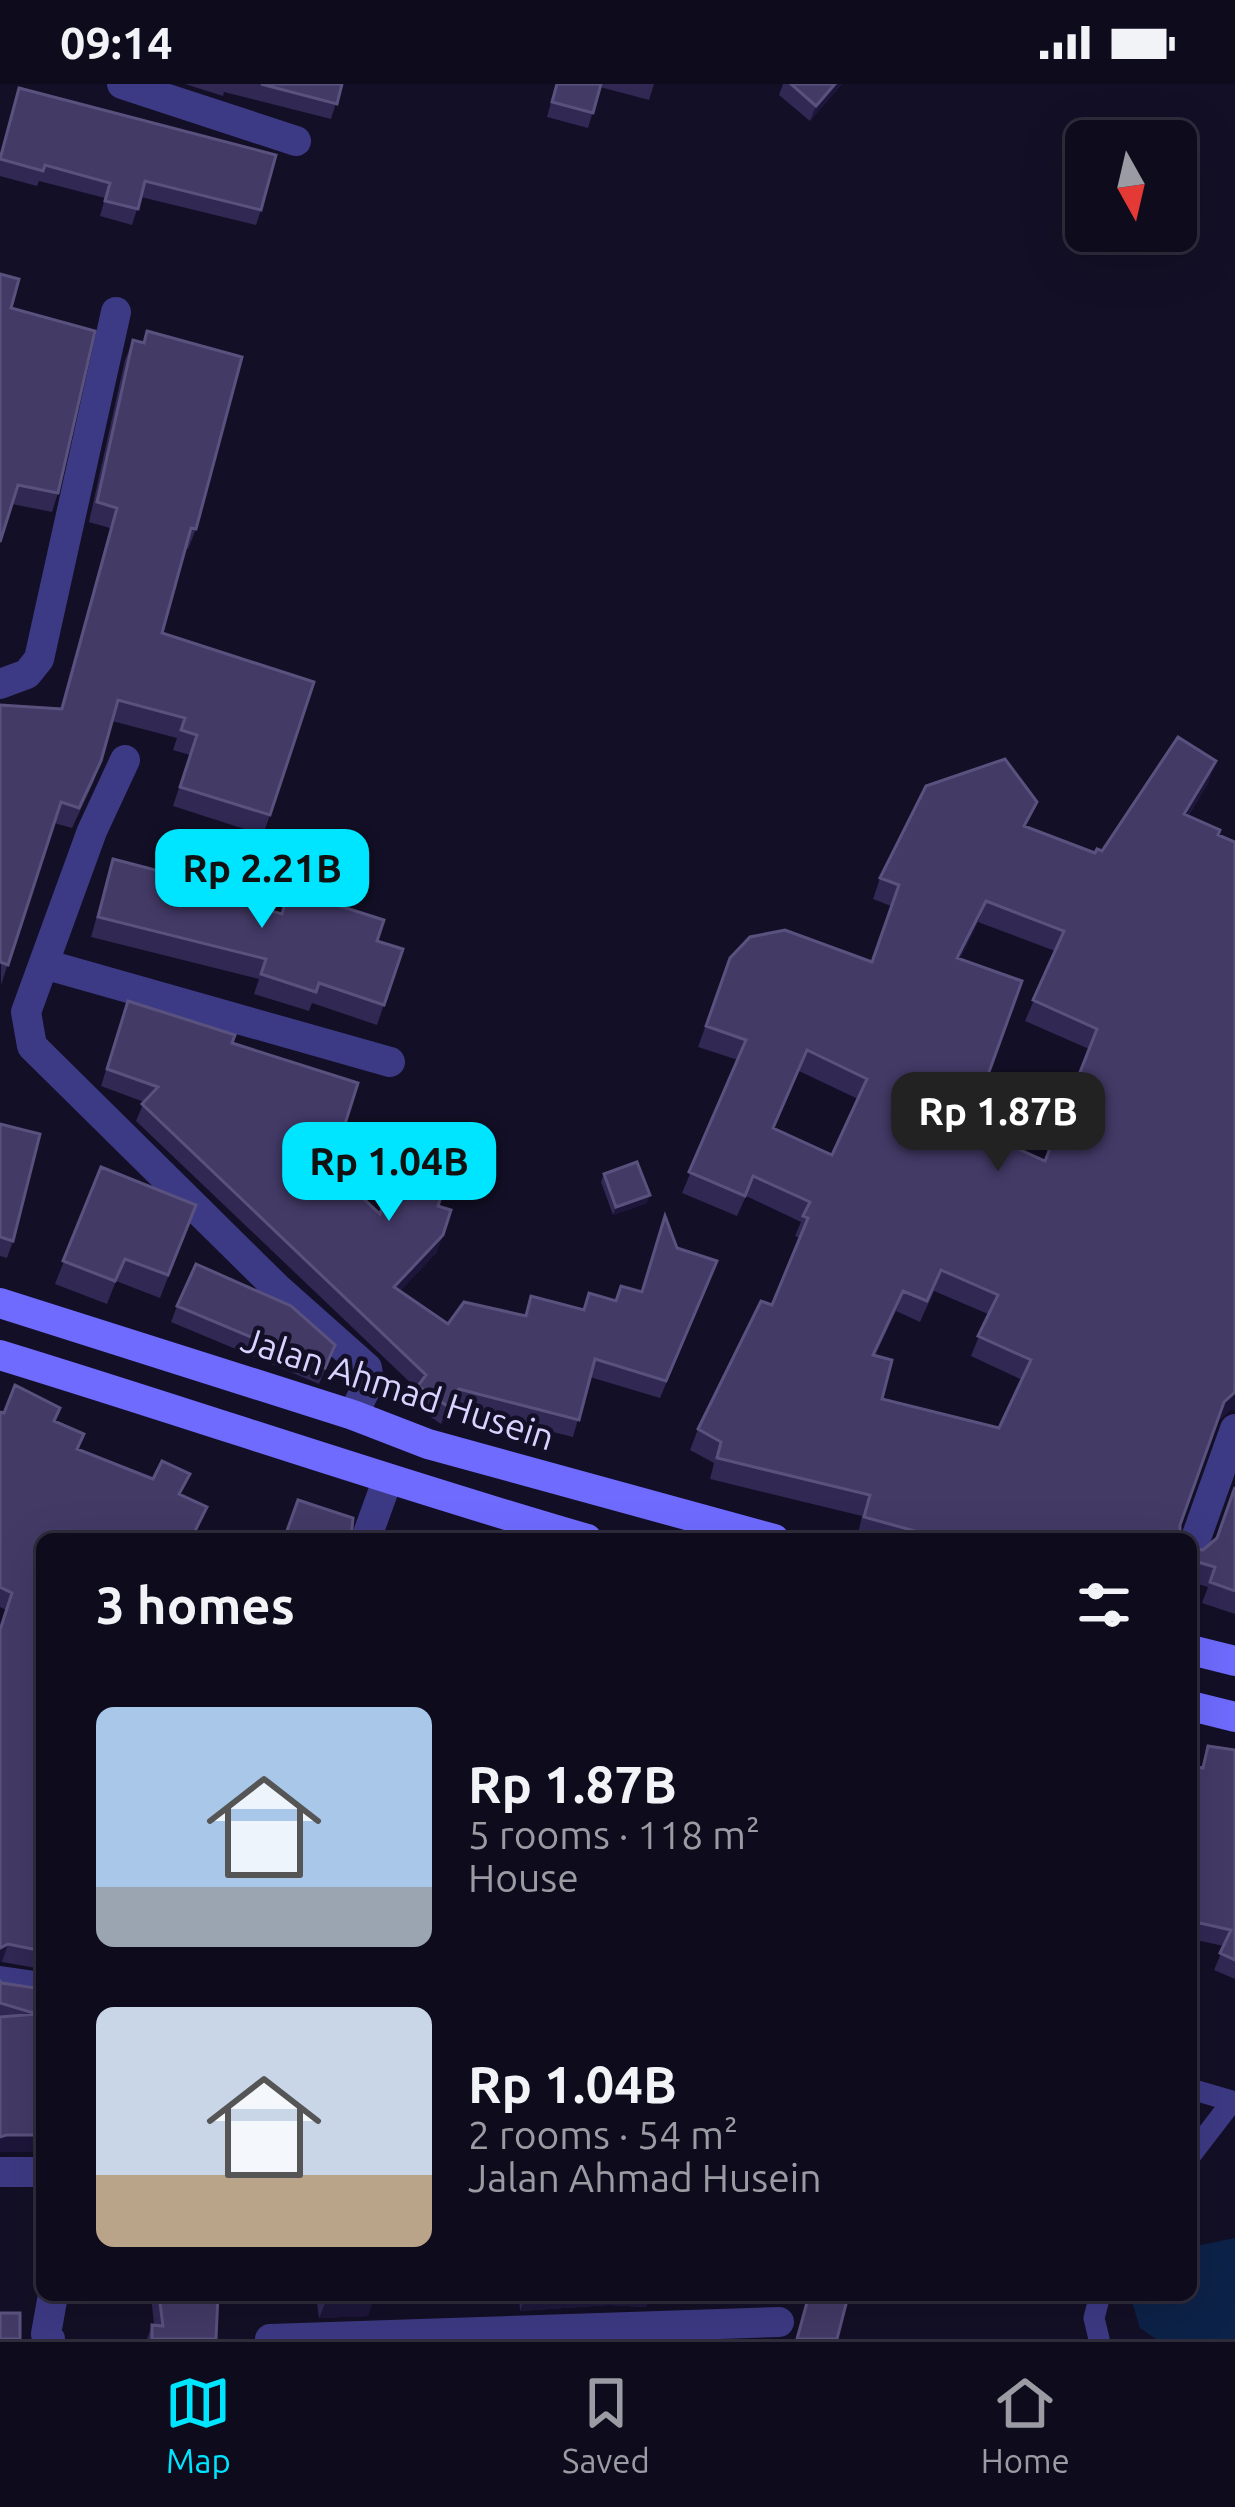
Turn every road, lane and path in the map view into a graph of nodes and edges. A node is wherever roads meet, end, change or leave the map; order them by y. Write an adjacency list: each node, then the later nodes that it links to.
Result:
1 (122, 84): 2 (street)
2 (296, 141)
3 (116, 312): 4 (street)
4 (0, 684)
5 (125, 760): 6 (street)
6 (44, 964): 7 (street); 10 (street)
7 (390, 1062)
8 (0, 1303): 10 (main road, Jalan Ahmad Husein)
9 (0, 1355): 12 (main road)
10 (352, 1415): 15 (main road, Jalan Ahmad Husein)
11 (1235, 1429): 16 (street)
12 (387, 1481): 13 (street); 14 (main road)
13 (369, 1533)
14 (566, 1533)
15 (752, 1533)
16 (1197, 1535)
17 (1197, 1659): 18 (main road)
18 (1235, 1661)
19 (1197, 1708): 20 (main road)
20 (1235, 1717)
21 (0, 1981): 22 (street)
22 (36, 1986)
23 (1197, 2091): 24 (lane)
24 (1233, 2103): 25 (lane)
25 (1197, 2148)
26 (0, 2172): 27 (street)
27 (36, 2172)
28 (52, 2301): 31 (street)
29 (1098, 2301): 33 (lane)
30 (779, 2319): 32 (street)
31 (50, 2339)
32 (270, 2339)
33 (1099, 2339)

